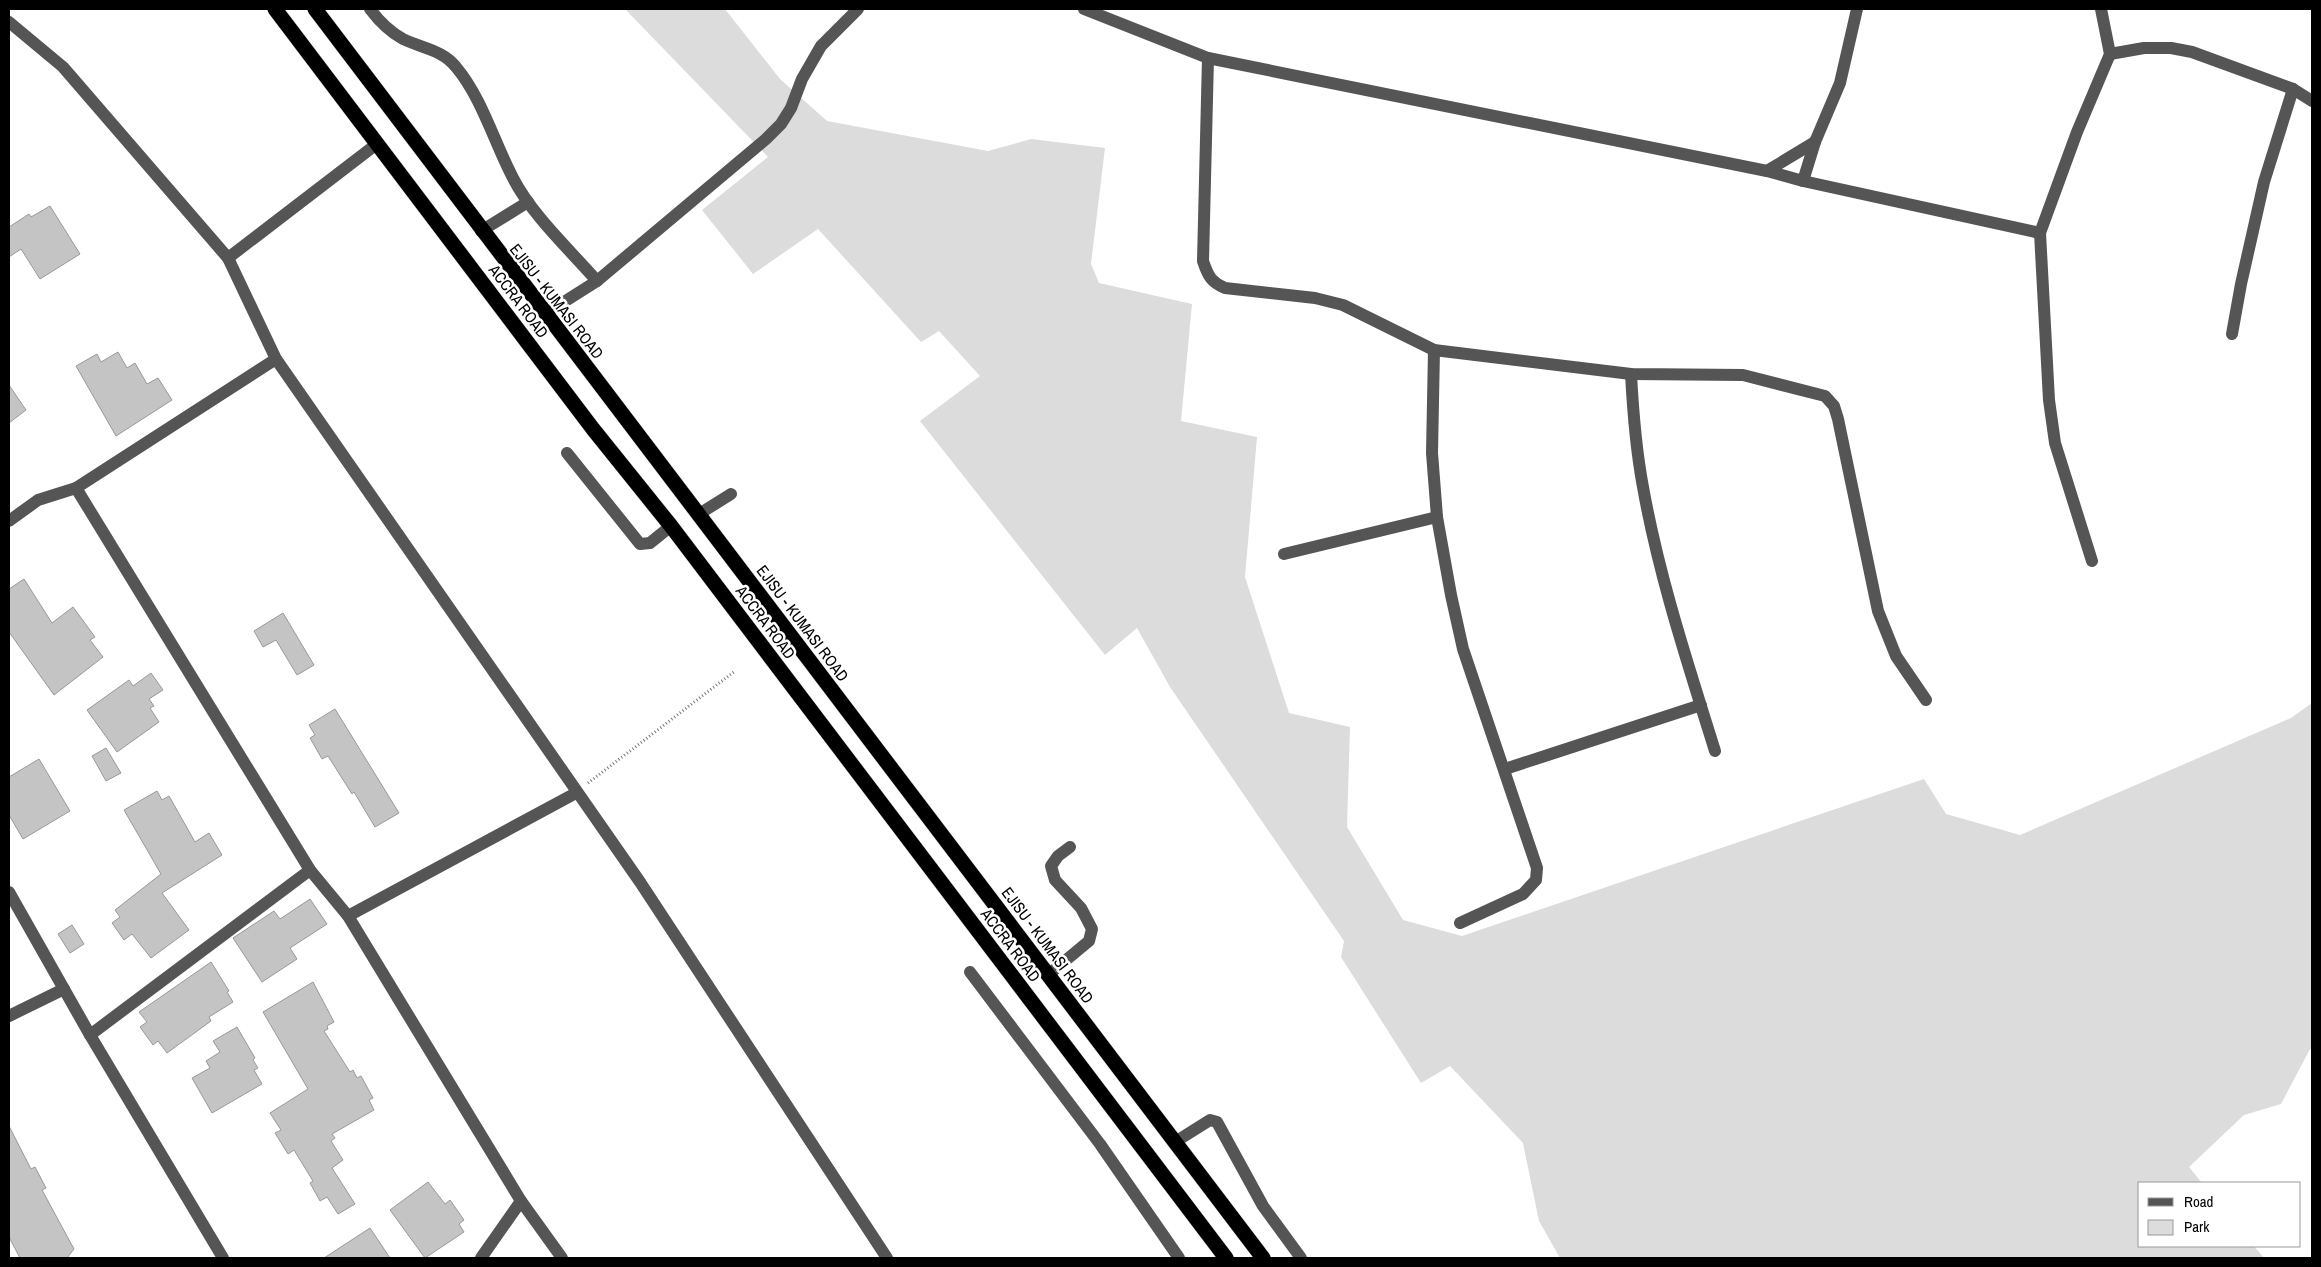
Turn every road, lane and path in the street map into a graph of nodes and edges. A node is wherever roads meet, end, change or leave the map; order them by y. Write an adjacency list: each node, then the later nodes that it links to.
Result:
1 (275, 9): 14 (highway, ACCRA ROAD)
2 (314, 9): 18 (highway, EJISU - KUMASI ROAD)
3 (370, 9): 17 (street)
4 (858, 9): 21 (street)
5 (1084, 9): 10 (street)
6 (1856, 9): 13 (street)
7 (2101, 9): 9 (street)
8 (9, 22): 20 (street)
9 (2110, 54): 11 (street); 19 (street)
10 (1208, 58): 15 (street); 24 (street)
11 (2293, 89): 12 (street); 23 (street)
12 (2312, 101)
13 (1815, 142): 15 (street); 16 (street)
14 (378, 143): 20 (street); 33 (highway, ACCRA ROAD)
15 (1767, 171): 16 (street)
16 (1804, 181): 19 (street)
17 (528, 202): 18 (street); 21 (street)
18 (481, 230): 22 (highway, EJISU - KUMASI ROAD)
19 (2040, 233): 35 (street)
20 (228, 258): 25 (street)
21 (597, 281): 22 (street)
22 (545, 314): 30 (highway, EJISU - KUMASI ROAD)
23 (2232, 334)
24 (1434, 350): 26 (street); 31 (street)
25 (276, 359): 28 (street); 41 (street)
26 (1631, 374): 37 (street); 38 (street)
27 (567, 452): 33 (street)
28 (76, 488): 32 (street); 43 (street)
29 (731, 494): 30 (street)
30 (699, 514): 48 (highway, EJISU - KUMASI ROAD)
31 (1437, 517): 34 (street); 40 (street)
32 (9, 521)
33 (671, 526): 59 (highway, ACCRA ROAD)
34 (1284, 554)
35 (2092, 561)
36 (735, 671): 41 (path)
37 (1926, 700)
38 (1701, 705): 39 (street); 40 (street)
39 (1715, 751)
40 (1505, 769): 46 (street)
41 (576, 793): 45 (street); 57 (street)
42 (1070, 847): 48 (street)
43 (310, 870): 45 (street); 51 (street)
44 (9, 892): 49 (street)
45 (348, 916): 53 (street)
46 (1460, 924)
47 (970, 972): 58 (street)
48 (1048, 975): 52 (highway, EJISU - KUMASI ROAD)
49 (64, 989): 50 (street); 51 (street)
50 (9, 1016)
51 (90, 1035): 54 (street)
52 (1175, 1142): 60 (highway, EJISU - KUMASI ROAD); 61 (street)
53 (521, 1201): 55 (street); 56 (street)
54 (223, 1258)
55 (481, 1258)
56 (562, 1258)
57 (887, 1258)
58 (1179, 1258)
59 (1226, 1258)
60 (1263, 1258)
61 (1301, 1258)

